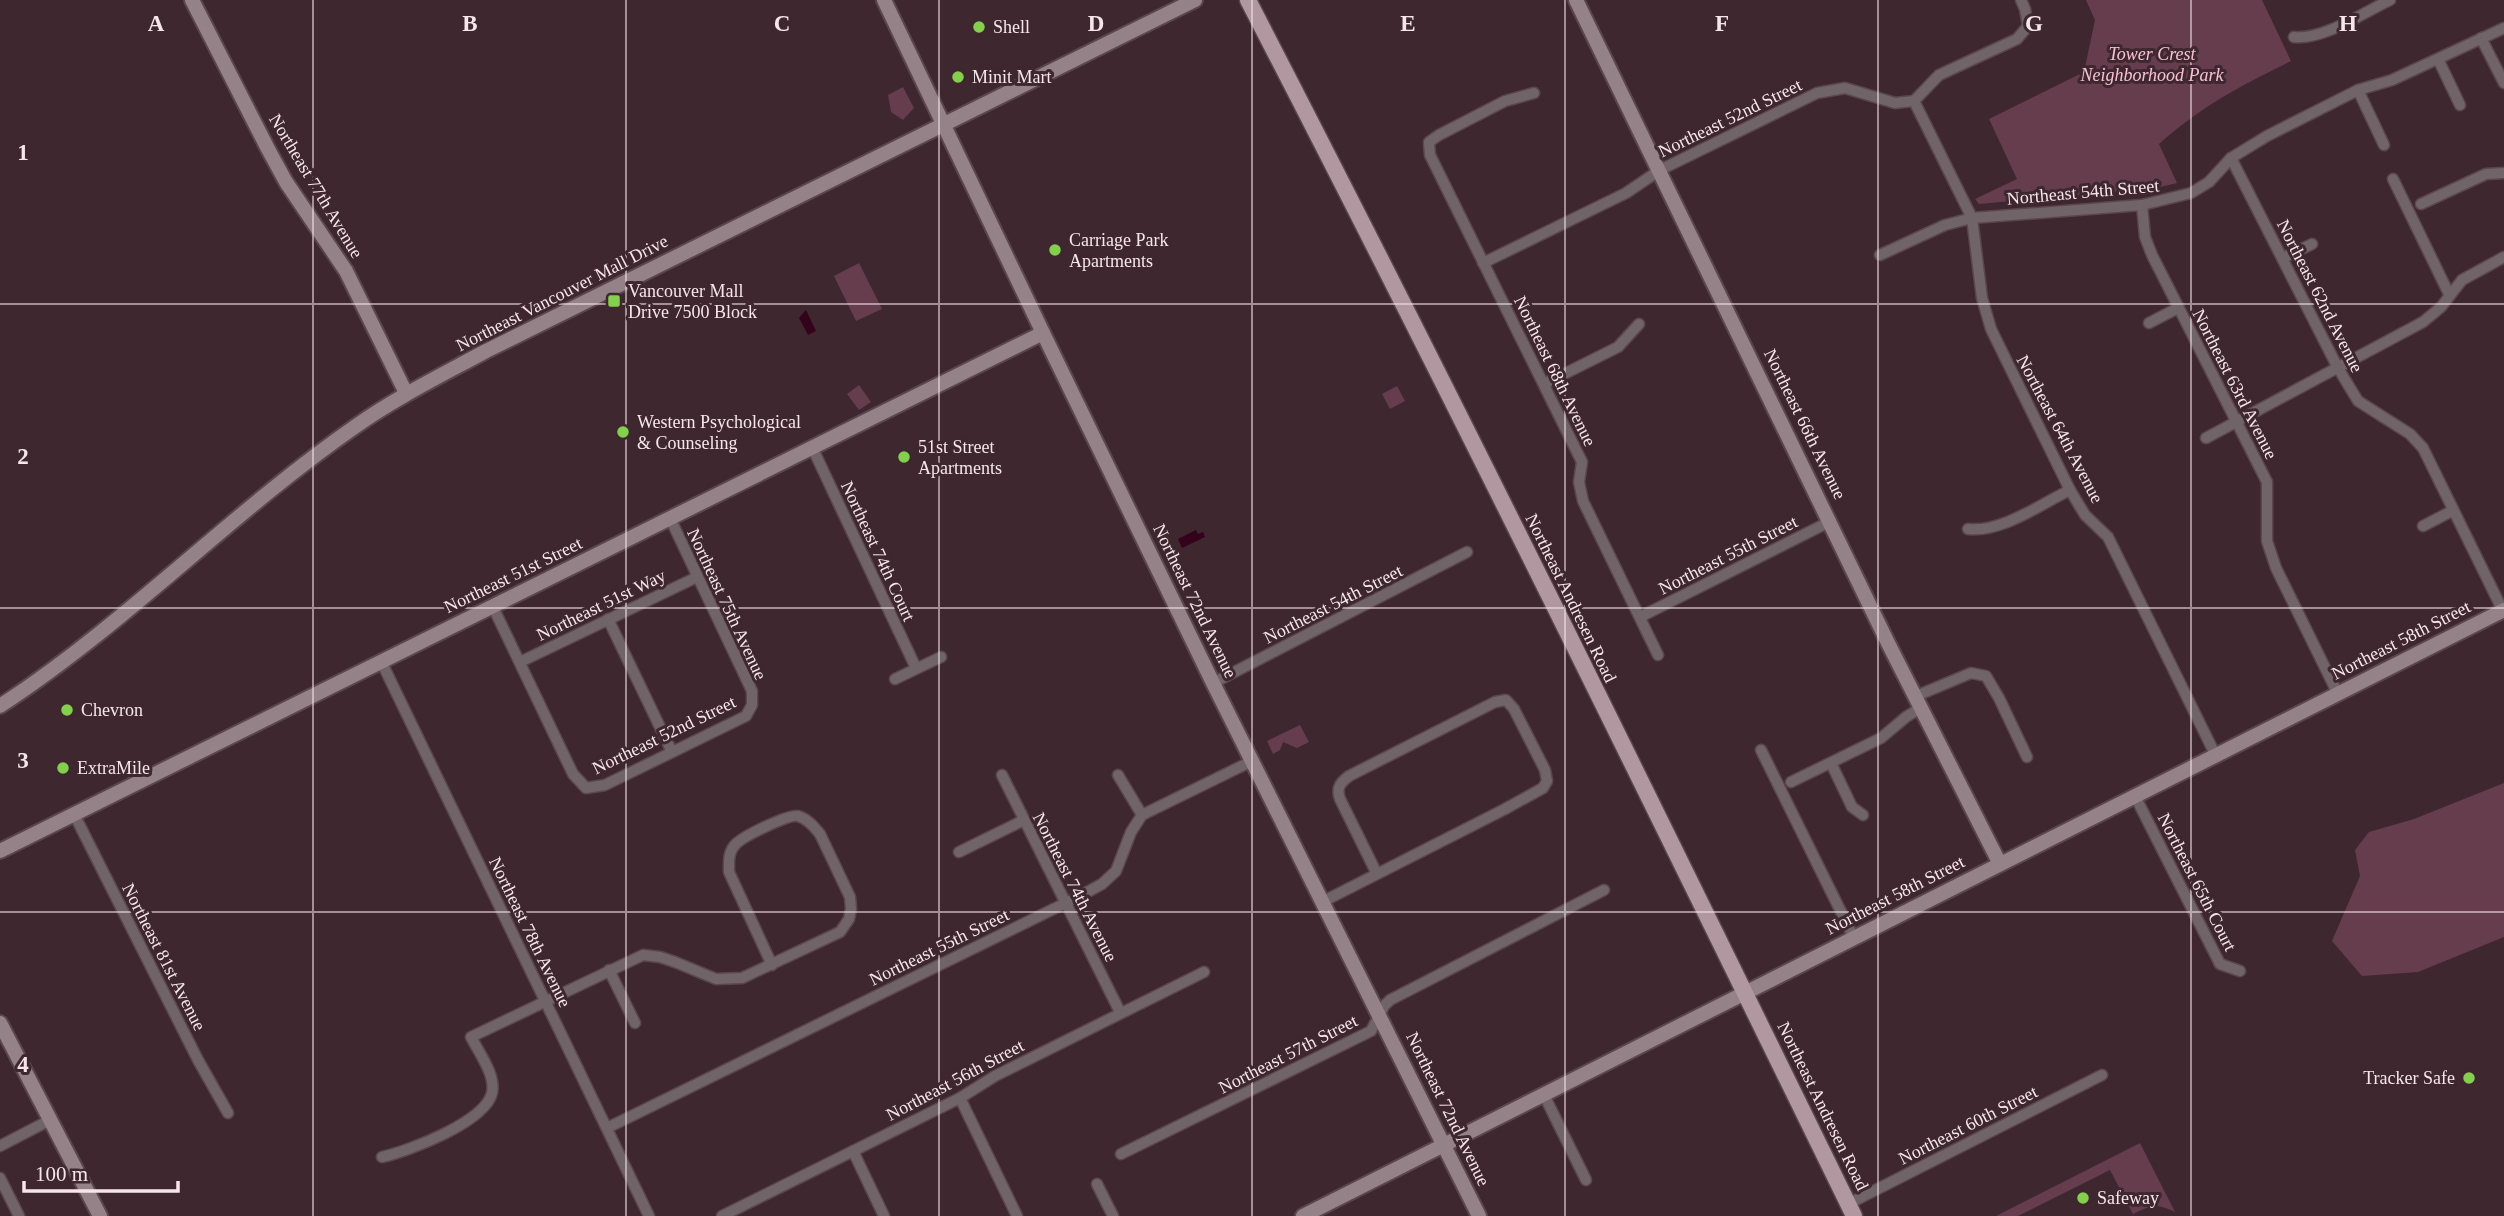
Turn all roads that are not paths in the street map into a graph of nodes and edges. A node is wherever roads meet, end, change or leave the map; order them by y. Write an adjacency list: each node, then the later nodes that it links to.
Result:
1 (192, 0): 38 (street, Northeast 77th Avenue)
2 (884, 0): 17 (street, Northeast 72nd Avenue)
3 (1195, 0): 17 (street, Northeast Vancouver Mall Drive)
4 (1248, 0): 91 (main road, Northeast Andresen Road)
5 (1576, 0): 20 (street, Northeast 66th Avenue)
6 (2021, 0): 15 (street)
7 (2390, 0): 9 (street)
8 (2504, 28): 10 (street, Northeast 54th Street)
9 (2294, 37)
10 (2481, 38): 11 (street, Northeast 54th Street); 12 (street)
11 (2438, 59): 13 (street, Northeast 54th Street); 16 (street)
12 (2504, 83)
13 (2358, 90): 18 (street); 19 (street, Northeast 54th Street)
14 (1534, 93): 30 (street, Northeast 68th Avenue)
15 (1914, 102): 20 (street, Northeast 52nd Street); 25 (street, Northeast 64th Avenue)
16 (2460, 105)
17 (944, 124): 35 (street, Northeast 72nd Avenue); 38 (street, Northeast Vancouver Mall Drive)
18 (2384, 145)
19 (2231, 158): 24 (street, Northeast 54th Street); 29 (street, Northeast 62nd Avenue)
20 (1660, 170): 30 (street, Northeast 52nd Street); 45 (street, Northeast 66th Avenue)
21 (2504, 173): 23 (street)
22 (2393, 179): 31 (street)
23 (2421, 204)
24 (2142, 205): 25 (street, Northeast 54th Street); 32 (street, Northeast 63rd Avenue)
25 (1972, 218): 27 (street, Northeast 54th Street); 42 (street, Northeast 64th Avenue)
26 (2312, 244): 29 (street)
27 (1880, 255)
28 (2504, 257): 31 (street)
29 (2283, 258): 36 (street, Northeast 62nd Avenue)
30 (1483, 263): 37 (street, Northeast 68th Avenue)
31 (2449, 295): 36 (street)
32 (2178, 308): 33 (street); 39 (street, Northeast 63rd Avenue)
33 (2149, 323)
34 (1639, 324): 37 (street)
35 (1043, 333): 41 (street, Northeast 51st Street); 60 (street, Northeast 72nd Avenue)
36 (2338, 368): 39 (street); 43 (street, Northeast 62nd Avenue)
37 (1544, 384): 52 (street, Northeast 68th Avenue)
38 (406, 393): 64 (street, Northeast Vancouver Mall Drive)
39 (2236, 422): 40 (street); 61 (street, Northeast 63rd Avenue)
40 (2206, 438)
41 (812, 447): 44 (street, Northeast 51st Street); 58 (street, Northeast 74th Court)
42 (2070, 490): 47 (street); 67 (street, Northeast 64th Avenue)
43 (2452, 510): 46 (street); 51 (street, Northeast 62nd Avenue)
44 (670, 518): 49 (street, Northeast 75th Avenue); 50 (street, Northeast 51st Street)
45 (1830, 521): 52 (street, Northeast 55th Street); 62 (street, Northeast 66th Avenue)
46 (2423, 526)
47 (1968, 529)
48 (1467, 552): 60 (street, Northeast 54th Street)
49 (696, 577): 53 (street, Northeast 51st Way); 63 (street, Northeast 75th Avenue)
50 (493, 607): 56 (street, Northeast 51st Street); 57 (street)
51 (2504, 610): 61 (street, Northeast 58th Street)
52 (1640, 617): 54 (street, Northeast 68th Avenue)
53 (608, 619): 57 (street, Northeast 51st Way); 66 (street)
54 (1658, 655)
55 (941, 657): 58 (street)
56 (382, 661): 75 (street, Northeast 51st Street); 92 (street, Northeast 78th Avenue)
57 (520, 662): 66 (street, Northeast 52nd Street)
58 (916, 668): 59 (street)
59 (895, 679)
60 (1213, 683): 69 (street, Northeast 72nd Avenue)
61 (2338, 694): 67 (street, Northeast 58th Street)
62 (1919, 702): 68 (street); 70 (street); 81 (street, Northeast 66th Avenue)
63 (752, 705): 66 (street, Northeast 52nd Street)
64 (0, 706)
65 (1761, 750): 86 (street)
66 (672, 752)
67 (2216, 756): 74 (street, Northeast 58th Street)
68 (2027, 757)
69 (1252, 761): 76 (street); 84 (street, Northeast 72nd Avenue)
70 (1830, 762): 73 (street); 77 (street)
71 (1002, 775): 78 (street, Northeast 74th Avenue)
72 (1118, 775): 76 (street)
73 (1791, 782)
74 (2135, 796): 81 (street, Northeast 58th Street); 89 (street, Northeast 65th Court)
75 (74, 814): 79 (street, Northeast 51st Street); 100 (street, Northeast 81st Avenue)
76 (1142, 815): 85 (street, Northeast 55th Street)
77 (1863, 815)
78 (1024, 820): 80 (street); 85 (street, Northeast 74th Avenue)
79 (0, 850)
80 (959, 852)
81 (2000, 864): 86 (street, Northeast 58th Street)
82 (1377, 874): 82 (street); 84 (street)
83 (1604, 890): 94 (street, Northeast 57th Street)
84 (1322, 902): 94 (street, Northeast 72nd Avenue)
85 (1066, 903): 93 (street, Northeast 74th Avenue); 102 (street, Northeast 55th Street)
86 (1854, 938): 91 (street, Northeast 58th Street)
87 (772, 965): 87 (street); 88 (street)
88 (610, 970): 92 (street); 96 (street)
89 (2240, 971)
90 (1204, 972): 93 (street, Northeast 56th Street)
91 (1746, 992): 98 (street, Northeast 58th Street); 111 (main road, Northeast Andresen Road)
92 (547, 1002): 102 (street, Northeast 78th Avenue); 107 (street)
93 (1120, 1013): 99 (street, Northeast 56th Street)
94 (1380, 1015): 104 (street, Northeast 72nd Avenue); 106 (street, Northeast 57th Street)
95 (0, 1023): 101 (street)
96 (635, 1023)
97 (2102, 1075): 111 (street, Northeast 60th Street)
98 (1544, 1095): 104 (street, Northeast 58th Street); 109 (street)
99 (960, 1098): 105 (street, Northeast 56th Street); 117 (street)
100 (228, 1113)
101 (50, 1120): 103 (street); 113 (street)
102 (607, 1128): 114 (street, Northeast 78th Avenue)
103 (0, 1146)
104 (1444, 1146): 119 (street, Northeast 58th Street); 120 (street, Northeast 72nd Avenue)
105 (853, 1150): 115 (street, Northeast 56th Street); 116 (street)
106 (1121, 1154)
107 (382, 1157)
108 (0, 1178): 112 (street)
109 (1586, 1180)
110 (1097, 1184): 118 (street)
111 (1851, 1210)
112 (19, 1216)
113 (100, 1216)
114 (649, 1216)
115 (722, 1216)
116 (884, 1216)
117 (1017, 1216)
118 (1113, 1216)
119 (1303, 1216)
120 (1479, 1216)

